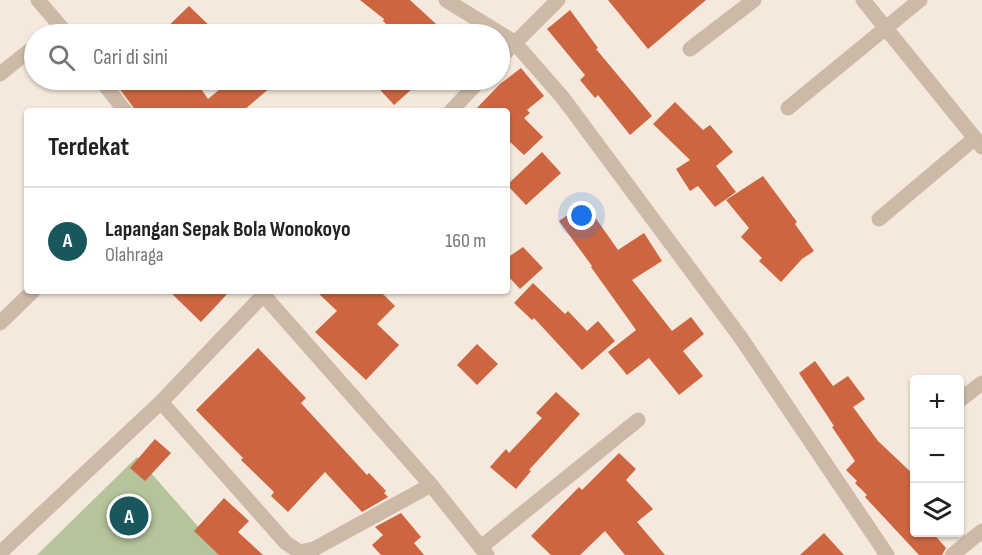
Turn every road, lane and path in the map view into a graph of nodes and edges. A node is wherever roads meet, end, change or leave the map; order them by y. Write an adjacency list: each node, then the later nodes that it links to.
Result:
1 (39, 0): 7 (street)
2 (447, 0): 8 (street)
3 (558, 0): 11 (street)
4 (754, 0): 13 (street)
5 (863, 0): 9 (street)
6 (920, 0): 9 (street)
7 (54, 24)
8 (485, 24)
9 (885, 28): 20 (street); 21 (street)
10 (510, 39): 11 (street)
11 (514, 42): 12 (street); 35 (street)
12 (510, 47)
13 (690, 49)
14 (24, 54): 15 (street)
15 (0, 74)
16 (109, 90): 18 (street)
17 (471, 90): 19 (street)
18 (123, 108)
19 (454, 108)
20 (788, 108)
21 (979, 143): 22 (street)
22 (879, 219)
23 (30, 294): 26 (street)
24 (262, 294): 29 (street)
25 (266, 294): 31 (street)
26 (0, 323)
27 (982, 383): 28 (street)
28 (964, 397)
29 (161, 402): 31 (street); 34 (street)
30 (638, 420): 33 (street)
31 (431, 484): 33 (street)
32 (982, 531): 36 (street)
33 (484, 551)
34 (0, 552)
35 (887, 555)
36 (952, 555)

